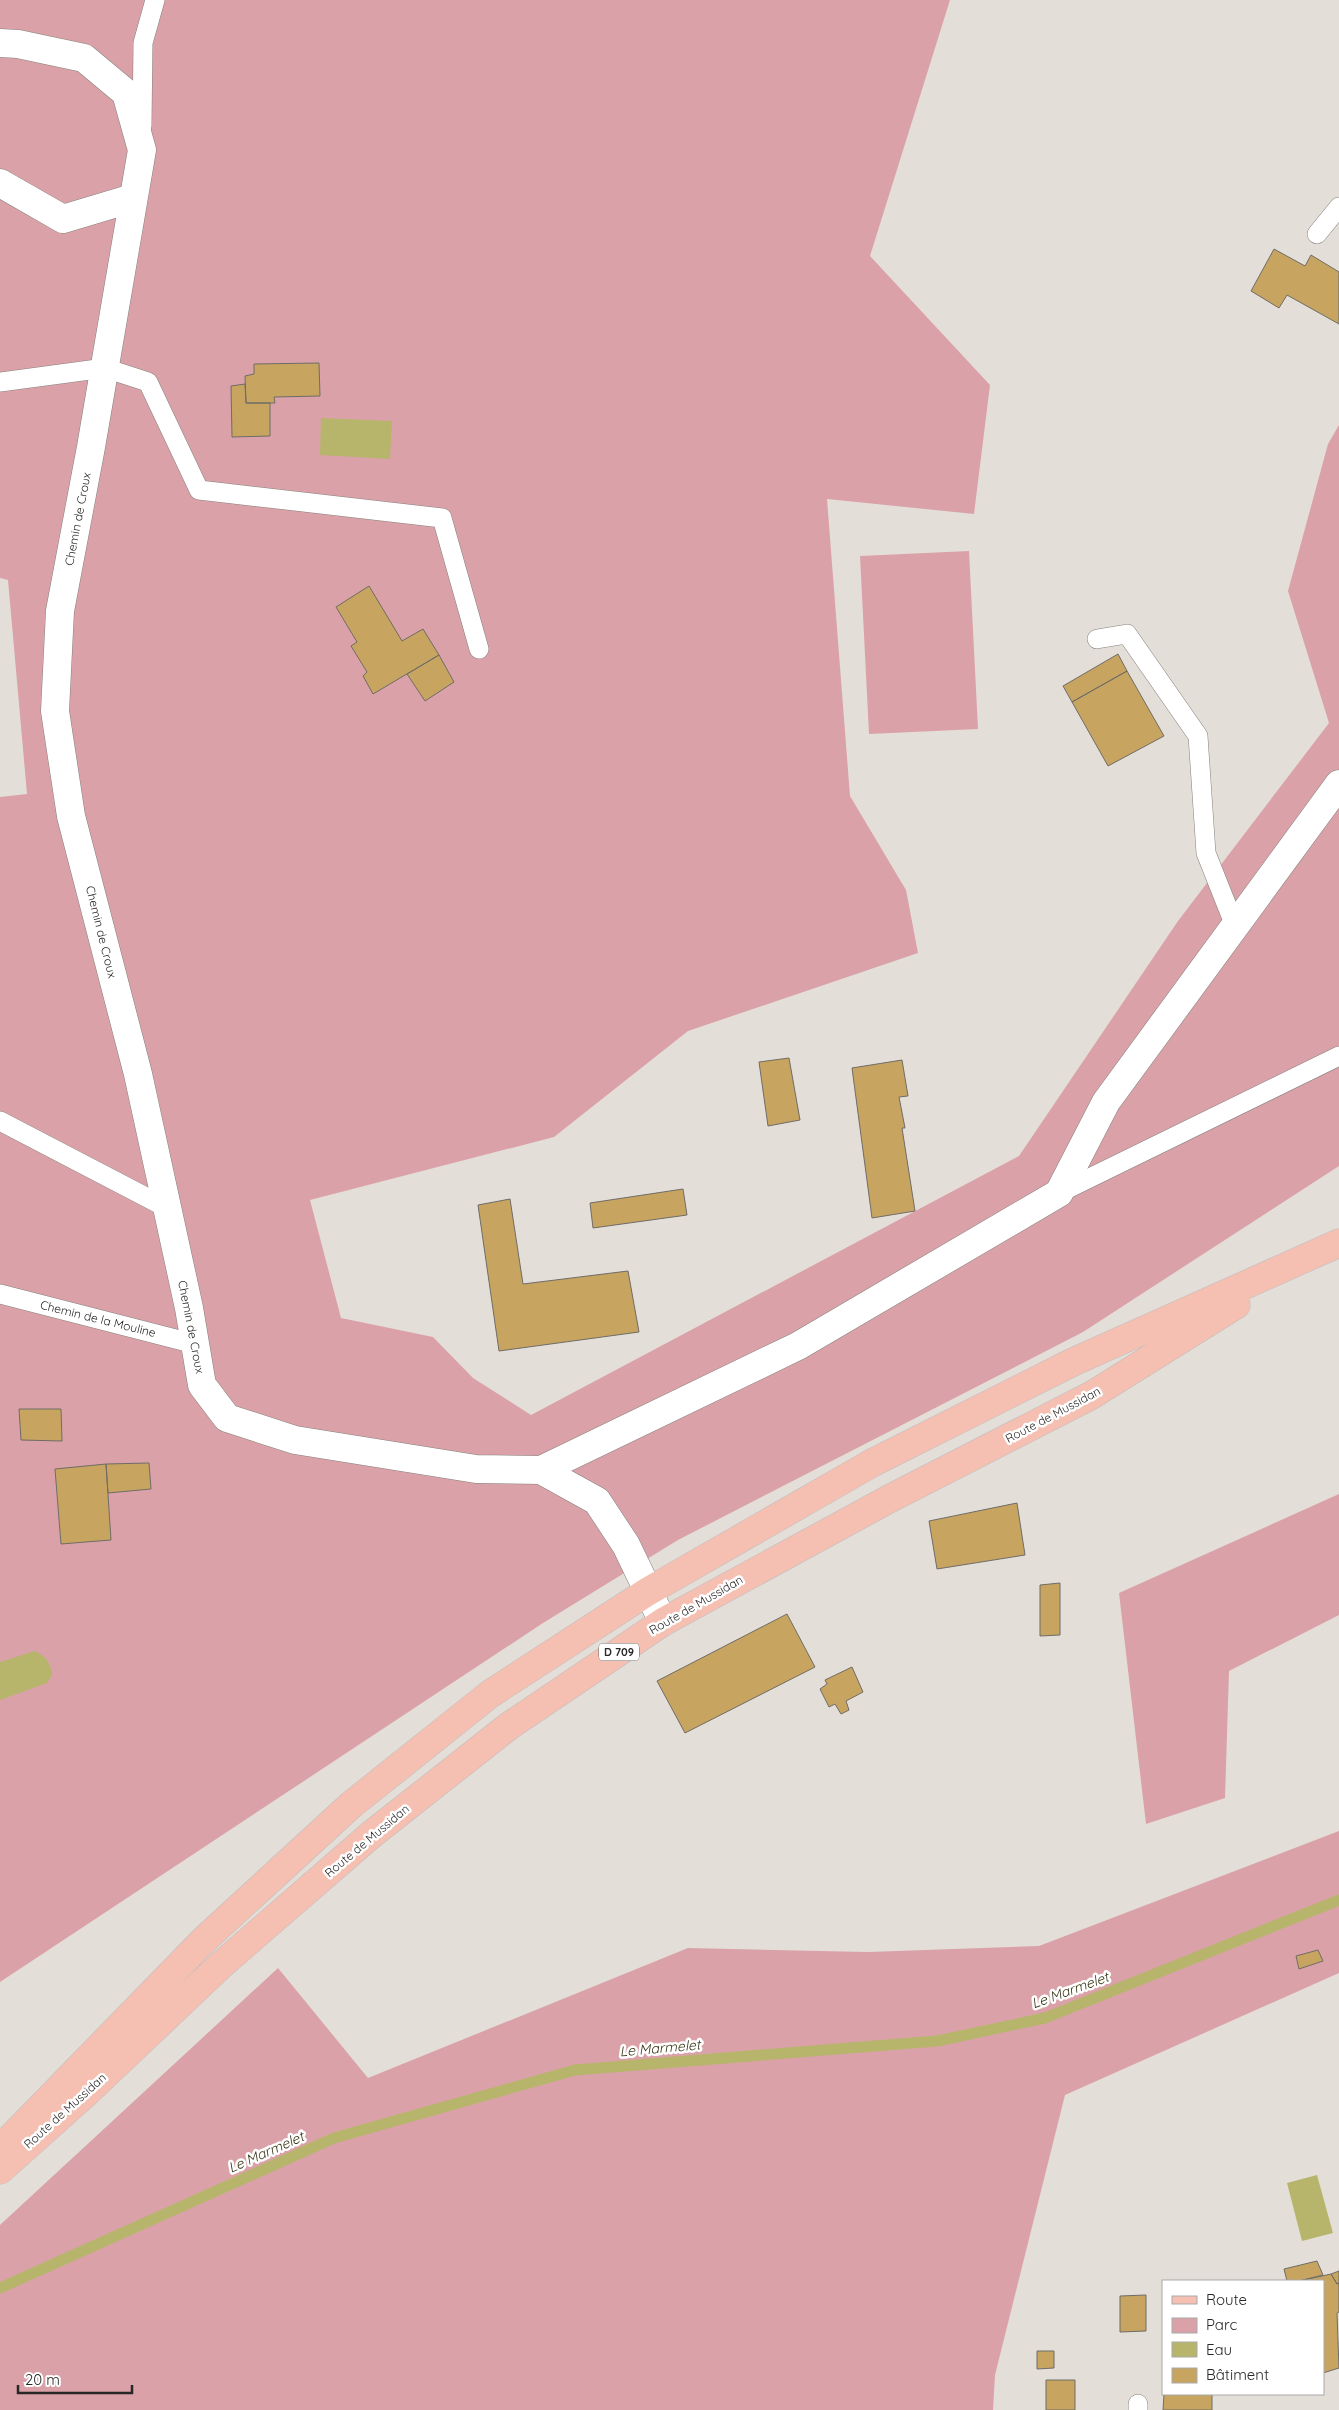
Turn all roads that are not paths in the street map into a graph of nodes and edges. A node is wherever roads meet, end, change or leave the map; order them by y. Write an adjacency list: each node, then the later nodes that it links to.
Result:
1 (155, 0): 3 (lane)
2 (0, 44): 3 (street, Chemin de Croux)
3 (142, 150): 5 (street, Chemin de Croux)
4 (0, 183): 5 (street)
5 (133, 198): 8 (street, Chemin de Croux)
6 (1339, 207): 7 (lane)
7 (1317, 234)
8 (105, 368): 9 (lane); 11 (lane); 17 (street, Chemin de Croux)
9 (0, 382)
10 (1097, 639): 13 (lane)
11 (479, 650)
12 (1339, 784): 13 (street)
13 (1235, 926): 16 (street)
14 (1339, 1056): 16 (lane)
15 (0, 1121): 17 (lane)
16 (1059, 1193): 21 (street)
17 (166, 1208): 20 (street, Chemin de Croux)
18 (1330, 1248): 22 (main road, Route de Mussidan / D 709); 23 (main road, Route de Mussidan / D 709)
19 (0, 1294): 20 (lane, Chemin de la Mouline)
20 (195, 1344): 21 (street, Chemin de Croux)
21 (541, 1470): 22 (street, Chemin de Croux)
22 (647, 1592): 23 (street, Chemin de Croux); 24 (main road, Route de Mussidan / D 709)
23 (662, 1622): 25 (main road, Route de Mussidan / D 709)
24 (0, 2149)
25 (0, 2170)

